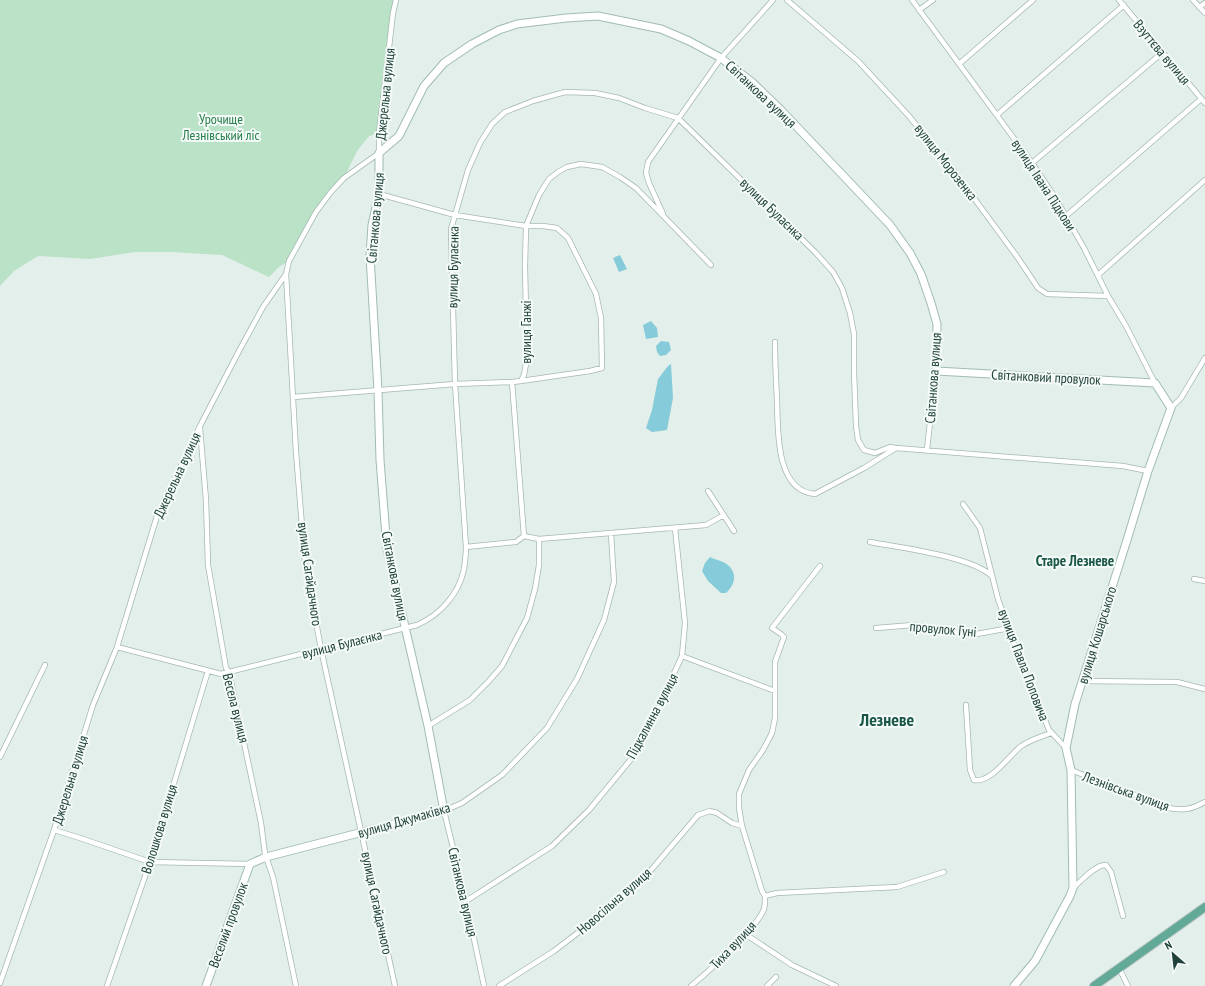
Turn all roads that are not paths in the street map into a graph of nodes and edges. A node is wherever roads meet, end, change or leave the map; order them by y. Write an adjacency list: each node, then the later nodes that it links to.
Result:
1 (396, 0): 21 (street, Джерельна вулиця)
2 (773, 0): 15 (street)
3 (787, 0): 32 (street, вулиця Морозенка)
4 (912, 0): 12 (street, вулиця Івана Підкови)
5 (933, 0): 12 (street)
6 (1033, 0): 16 (street)
7 (1119, 0): 10 (street, Взуттєва вулиця)
8 (1194, 0): 11 (street)
9 (1205, 3): 11 (street)
10 (1124, 5): 14 (street, Взуттєва вулиця); 19 (street)
11 (1199, 7): 13 (street)
12 (919, 10): 16 (street, вулиця Івана Підкови)
13 (1205, 13)
14 (1162, 53): 17 (street, Взуттєва вулиця); 22 (street)
15 (721, 58): 20 (street); 21 (street, Світанкова вулиця); 35 (street, Світанкова вулиця)
16 (959, 64): 19 (street, вулиця Івана Підкови)
17 (1201, 99): 18 (street, Взуттєва вулиця); 26 (street)
18 (1205, 103)
19 (997, 115): 22 (street, вулиця Івана Підкови)
20 (678, 118): 25 (street, вулиця Булаєнка); 27 (street); 44 (street, вулиця Булаєнка)
21 (379, 153): 24 (street, Світанкова вулиця); 30 (street, Джерельна вулиця)
22 (1032, 163): 26 (street, вулиця Івана Підкови)
23 (1205, 180): 31 (street)
24 (379, 194): 25 (street); 40 (street, Світанкова вулиця)
25 (455, 215): 28 (street); 39 (street, вулиця Булаєнка)
26 (1066, 216): 31 (street, вулиця Івана Підкови)
27 (665, 218): 28 (street, вулиця Ганжі); 29 (street, вулиця Ганжі)
28 (526, 226): 36 (street, вулиця Ганжі); 36 (street)
29 (711, 264)
30 (286, 274): 41 (street, вулиця Сагайдачного); 43 (street, Джерельна вулиця)
31 (1098, 275): 32 (street, вулиця Івана Підкови)
32 (1108, 296): 38 (street, вулиця Івана Підкови)
33 (775, 342): 44 (street)
34 (1205, 358): 42 (street)
35 (936, 371): 38 (street, Світанковий провулок); 45 (street, Світанкова вулиця)
36 (520, 381): 37 (street, вулиця Ганжі)
37 (512, 382): 39 (street); 53 (street, вулиця Ганжі)
38 (1155, 383): 42 (street)
39 (455, 384): 40 (street); 56 (street, вулиця Булаєнка)
40 (378, 390): 41 (street); 61 (street, Світанкова вулиця)
41 (292, 397): 65 (street, вулиця Сагайдачного)
42 (1171, 408): 46 (street, вулиця Кошарського)
43 (200, 426): 64 (street, Джерельна вулиця); 69 (street, Весела вулиця)
44 (896, 448): 45 (street)
45 (927, 449): 46 (street)
46 (1148, 471): 70 (street, вулиця Кошарського)
47 (708, 491): 49 (street)
48 (963, 504): 58 (street, вулиця Павла Поповича)
49 (724, 516): 50 (street); 51 (street)
50 (675, 528): 52 (street); 66 (street, Підкалинна вулиця)
51 (734, 531)
52 (611, 533): 54 (street); 80 (street, вулиця Джумаківка)
53 (524, 536): 54 (street); 56 (street)
54 (539, 539): 74 (street)
55 (870, 542): 58 (street)
56 (466, 547): 61 (street, вулиця Булаєнка)
57 (820, 566): 72 (street)
58 (992, 576): 63 (street, вулиця Павла Поповича)
59 (1194, 579): 60 (street)
60 (1205, 581)
61 (406, 628): 65 (street, вулиця Булаєнка); 74 (street, Світанкова вулиця)
62 (876, 628): 63 (street, провулок Гуні)
63 (1010, 628): 75 (street, вулиця Павла Поповича)
64 (117, 647): 68 (street, вулиця Булаєнка); 82 (street, Джерельна вулиця)
65 (321, 649): 69 (street, вулиця Булаєнка); 83 (street, вулиця Сагайдачного)
66 (682, 656): 72 (street); 90 (street, Підкалинна вулиця)
67 (45, 665): 77 (street)
68 (208, 671): 69 (street, вулиця Булаєнка); 85 (street, Волошкова вулиця)
69 (229, 672): 84 (street, Весела вулиця)
70 (1082, 682): 71 (street); 76 (street, вулиця Кошарського)
71 (1205, 689)
72 (775, 691): 81 (street)
73 (966, 705): 75 (street)
74 (428, 726): 80 (street, Світанкова вулиця)
75 (1051, 733): 76 (street, вулиця Павла Поповича)
76 (1066, 748): 78 (street, вулиця Кошарського)
77 (0, 757)
78 (1071, 770): 79 (street, Лезнівська вулиця); 88 (street, вулиця Кошарського)
79 (1205, 802)
80 (444, 811): 83 (street, вулиця Джумаківка); 90 (street, Світанкова вулиця)
81 (742, 826): 89 (street); 102 (street, Новосільна вулиця)
82 (54, 830): 85 (street, вулиця Джумаківка); 96 (street, Джерельна вулиця)
83 (362, 832): 84 (street, вулиця Джумаківка); 100 (street, вулиця Сагайдачного)
84 (266, 857): 86 (street, вулиця Джумаківка); 99 (street, Весела вулиця)
85 (150, 862): 86 (street, вулиця Джумаківка); 97 (street, Волошкова вулиця)
86 (250, 864): 98 (street, Веселий провулок)
87 (944, 872): 89 (street)
88 (1073, 888): 92 (street); 106 (street, вулиця Кошарського)
89 (765, 896): 93 (street, Тиха вулиця)
90 (466, 901): 101 (street, Світанкова вулиця)
91 (1205, 907): 94 (main road)
92 (1122, 916)
93 (745, 934): 103 (street, Тиха вулиця); 105 (street)
94 (1118, 968): 107 (main road); 108 (street)
95 (776, 977): 104 (street)
96 (0, 983)
97 (107, 986)
98 (206, 986)
99 (296, 986)
100 (395, 986)
101 (484, 986)
102 (499, 986)
103 (690, 986)
104 (767, 986)
105 (836, 986)
106 (1014, 986)
107 (1094, 986)
108 (1128, 986)

